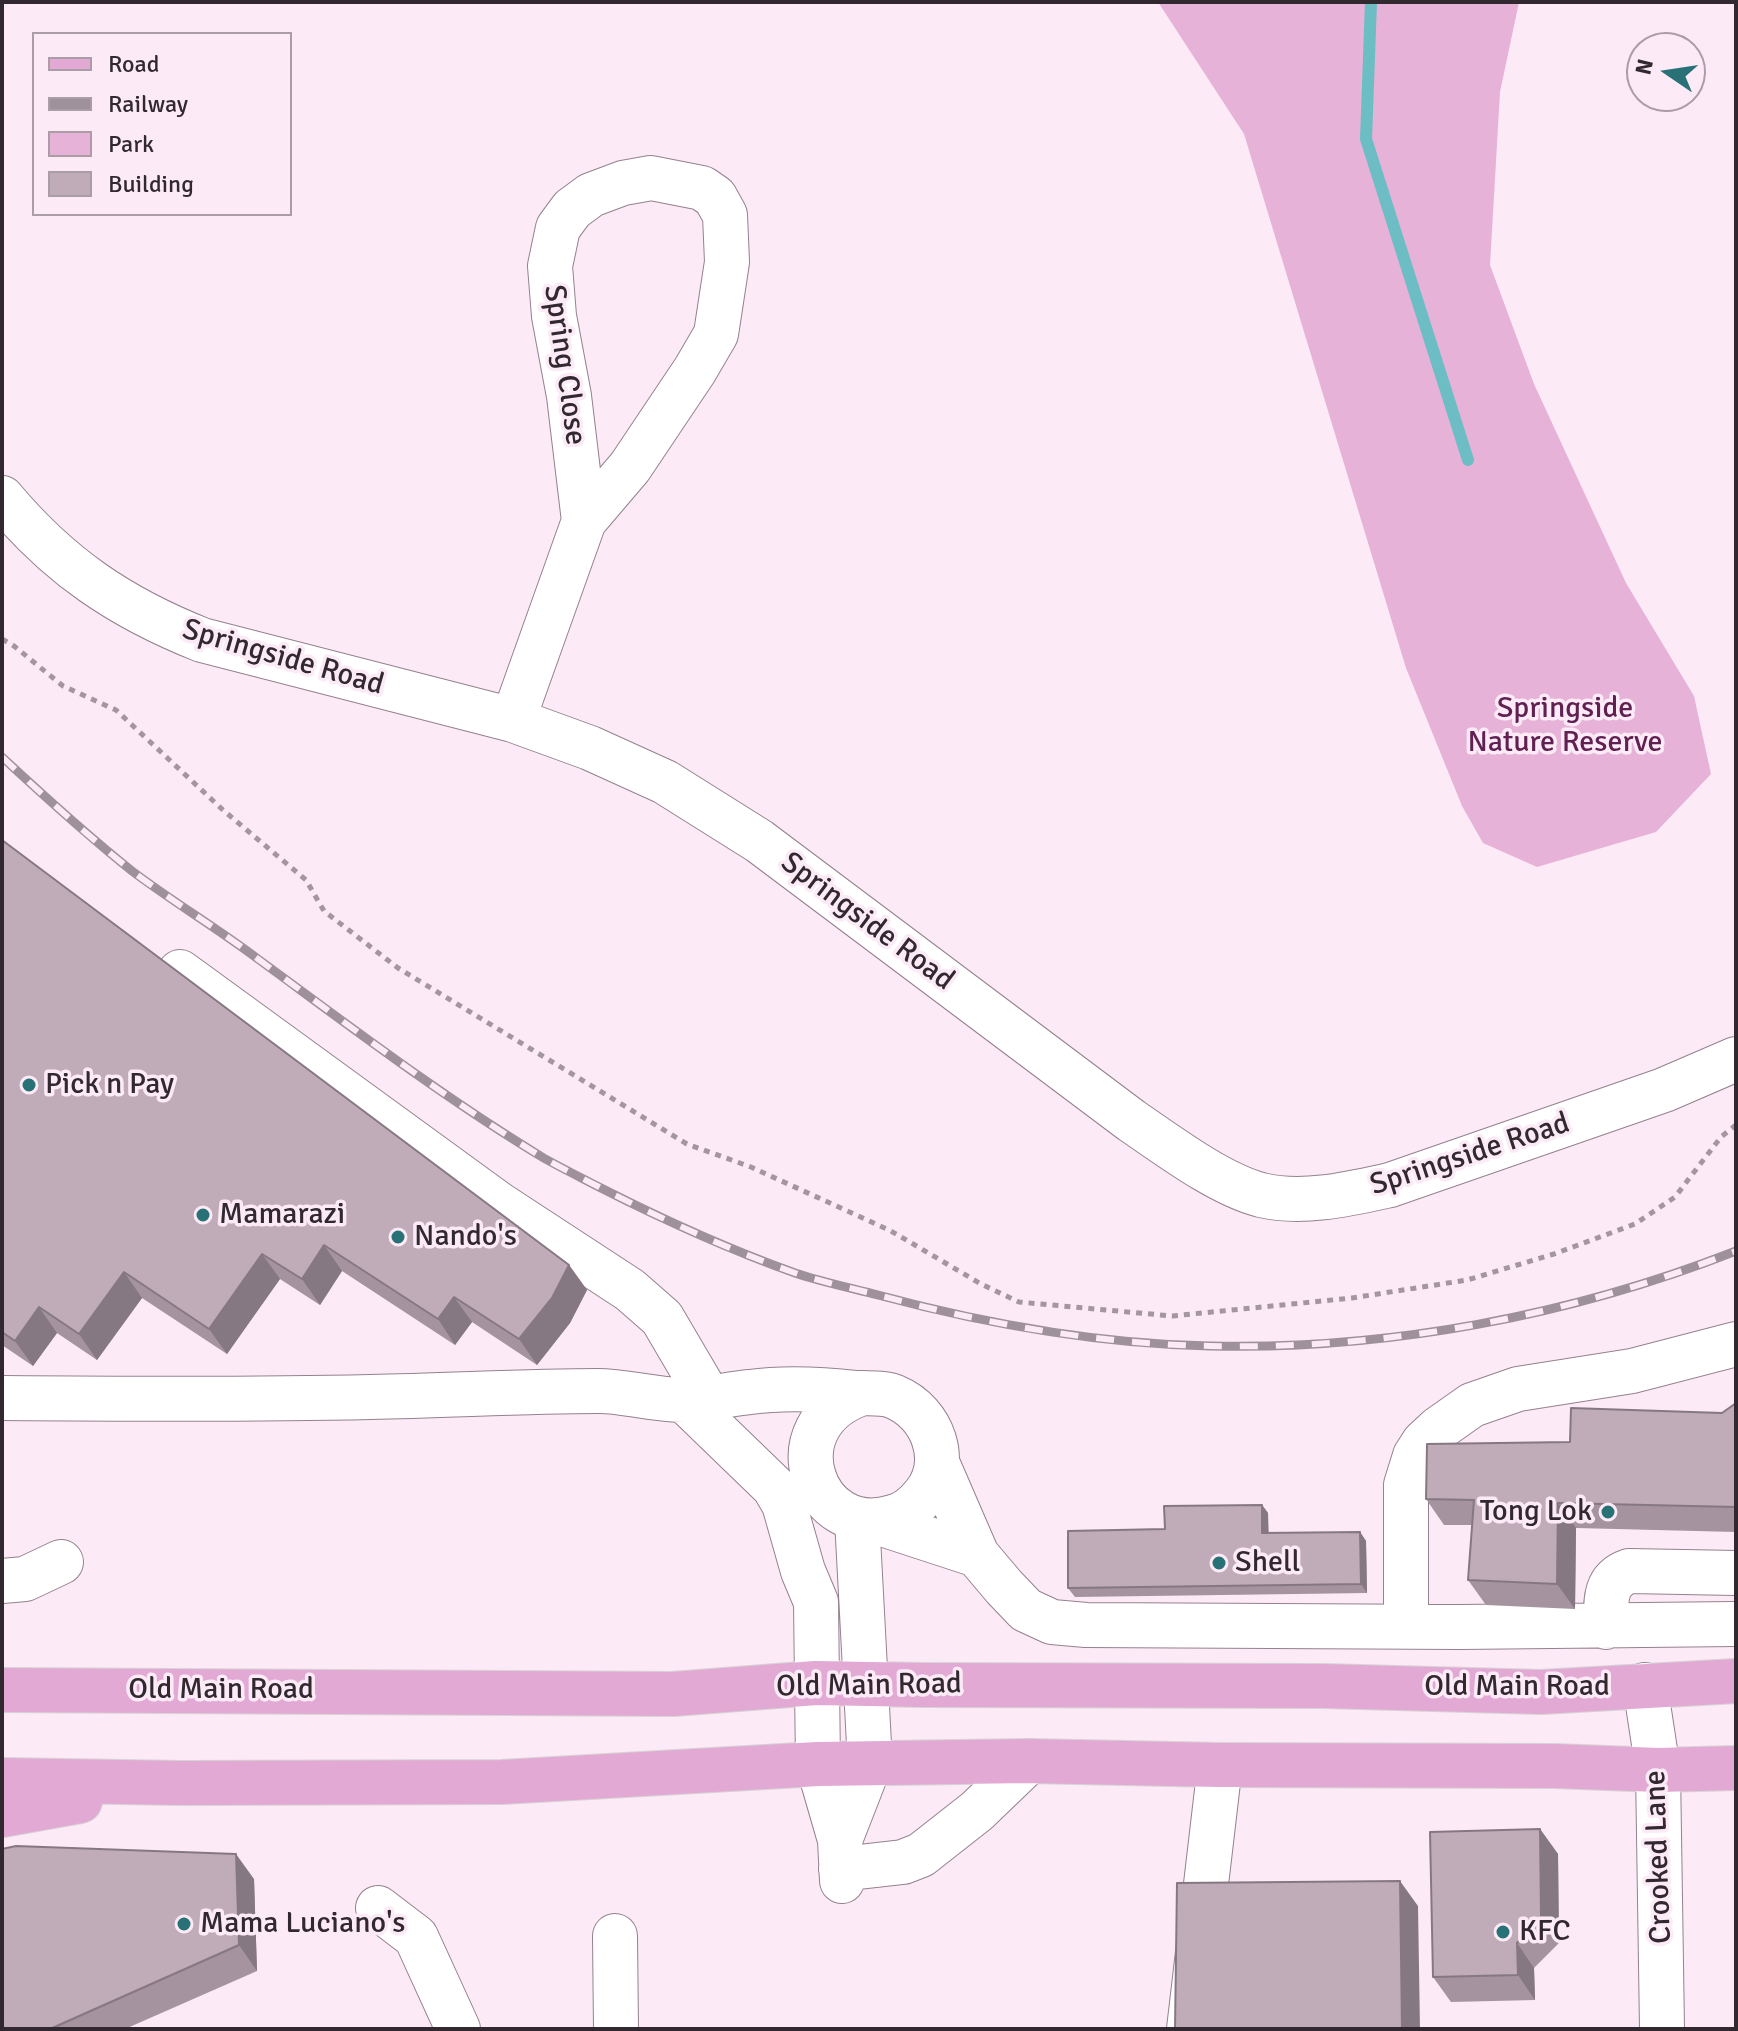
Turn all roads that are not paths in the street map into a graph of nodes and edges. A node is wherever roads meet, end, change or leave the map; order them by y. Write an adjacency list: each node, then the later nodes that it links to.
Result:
1 (2, 498): 3 (street, Springside Road)
2 (584, 521): 2 (street, Spring Close); 3 (street, Spring Close)
3 (513, 720): 5 (street, Springside Road)
4 (180, 972): 9 (street)
5 (1736, 1059)
6 (1736, 1344): 19 (street)
7 (863, 1393): 9 (street); 10 (street); 11 (street)
8 (2, 1398): 9 (street)
9 (696, 1399): 11 (street); 17 (street)
10 (938, 1465): 12 (street); 13 (street)
11 (812, 1470): 12 (street)
12 (855, 1516): 13 (street); 17 (street); 22 (street)
13 (977, 1555): 19 (street)
14 (61, 1562): 16 (street)
15 (1736, 1573): 20 (street)
16 (2, 1581)
17 (816, 1602): 23 (street)
18 (1736, 1624): 20 (street)
19 (1406, 1626): 20 (street)
20 (1606, 1627)
21 (1736, 1681): 24 (main road, Old Main Road)
22 (864, 1682): 23 (main road, Old Main Road); 24 (main road, Old Main Road); 27 (street)
23 (816, 1683): 25 (main road, Old Main Road); 28 (street)
24 (1645, 1685): 31 (street, Crooked Lane)
25 (2, 1690)
26 (1029, 1761): 27 (main road); 29 (main road); 35 (street)
27 (870, 1763): 28 (main road); 35 (street)
28 (818, 1764): 33 (main road); 35 (street)
29 (1220, 1765): 31 (main road); 40 (street)
30 (1736, 1768): 31 (main road)
31 (1658, 1770): 41 (street, Crooked Lane)
32 (2, 1780): 33 (main road)
33 (181, 1783): 34 (main road)
34 (2, 1815)
35 (841, 1863)
36 (378, 1908): 38 (street)
37 (615, 1936): 39 (street)
38 (458, 2029)
39 (616, 2029)
40 (1189, 2029)
41 (1662, 2029)

